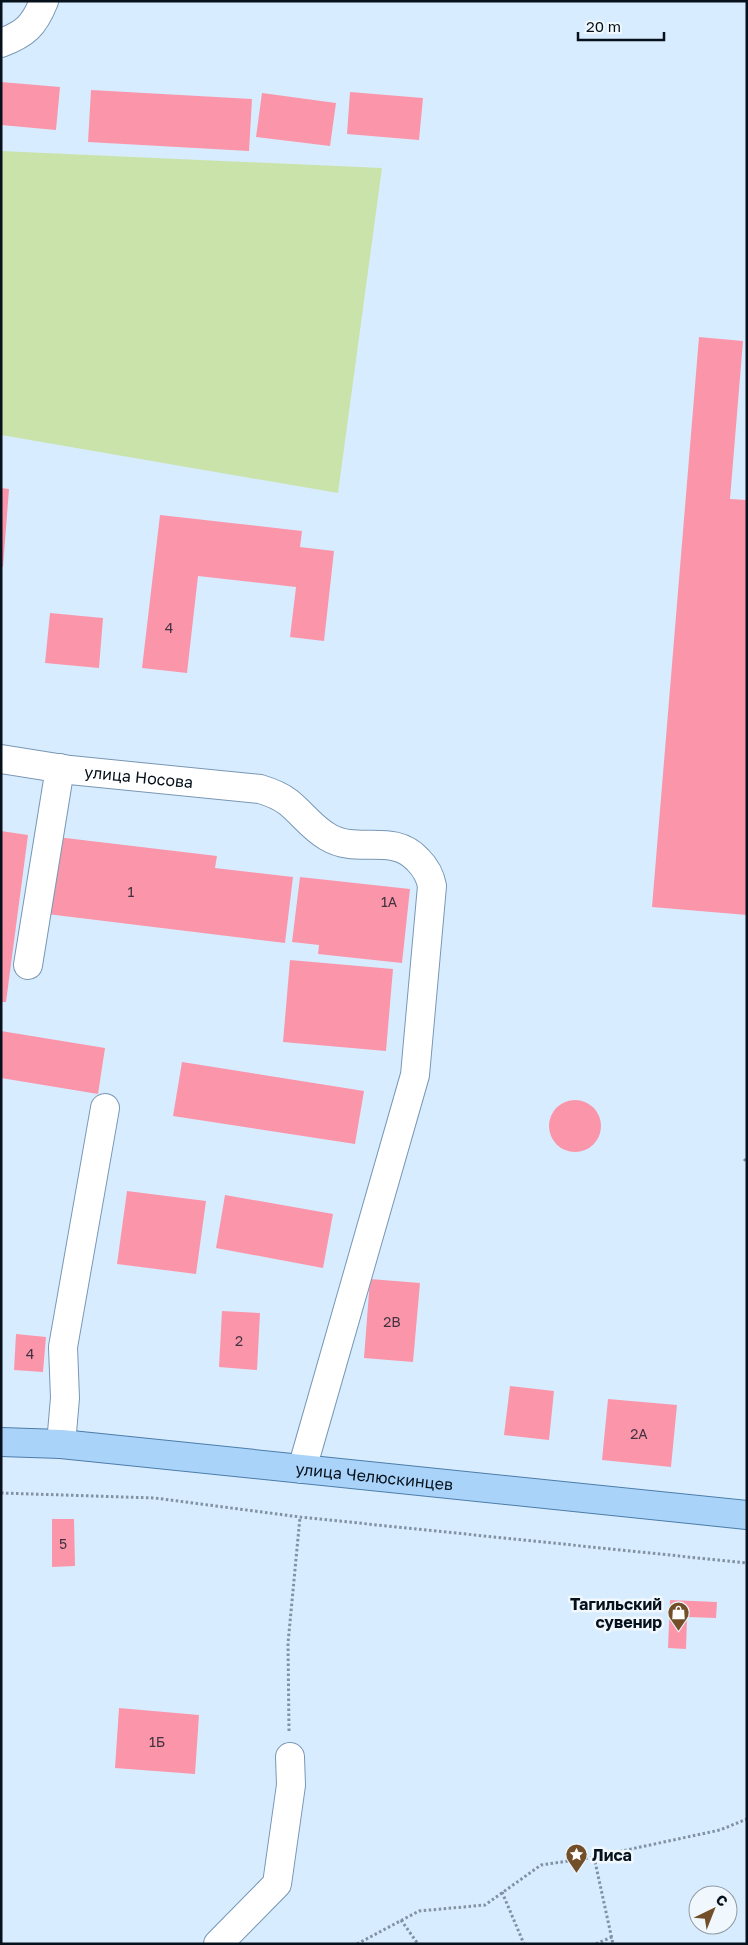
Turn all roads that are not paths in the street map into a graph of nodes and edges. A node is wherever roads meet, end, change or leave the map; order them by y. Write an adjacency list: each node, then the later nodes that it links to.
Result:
1 (44, 1): 2 (street)
2 (1, 43)
3 (1, 759): 4 (street, улица Носова)
4 (60, 768): 5 (street); 9 (street, улица Носова)
5 (28, 965)
6 (105, 1108): 8 (street)
7 (1, 1442): 8 (main road, улица Челюскинцев)
8 (61, 1444): 9 (main road, улица Челюскинцев)
9 (302, 1469): 10 (main road, улица Челюскинцев)
10 (747, 1515)
11 (290, 1756): 12 (street)
12 (218, 1944)

